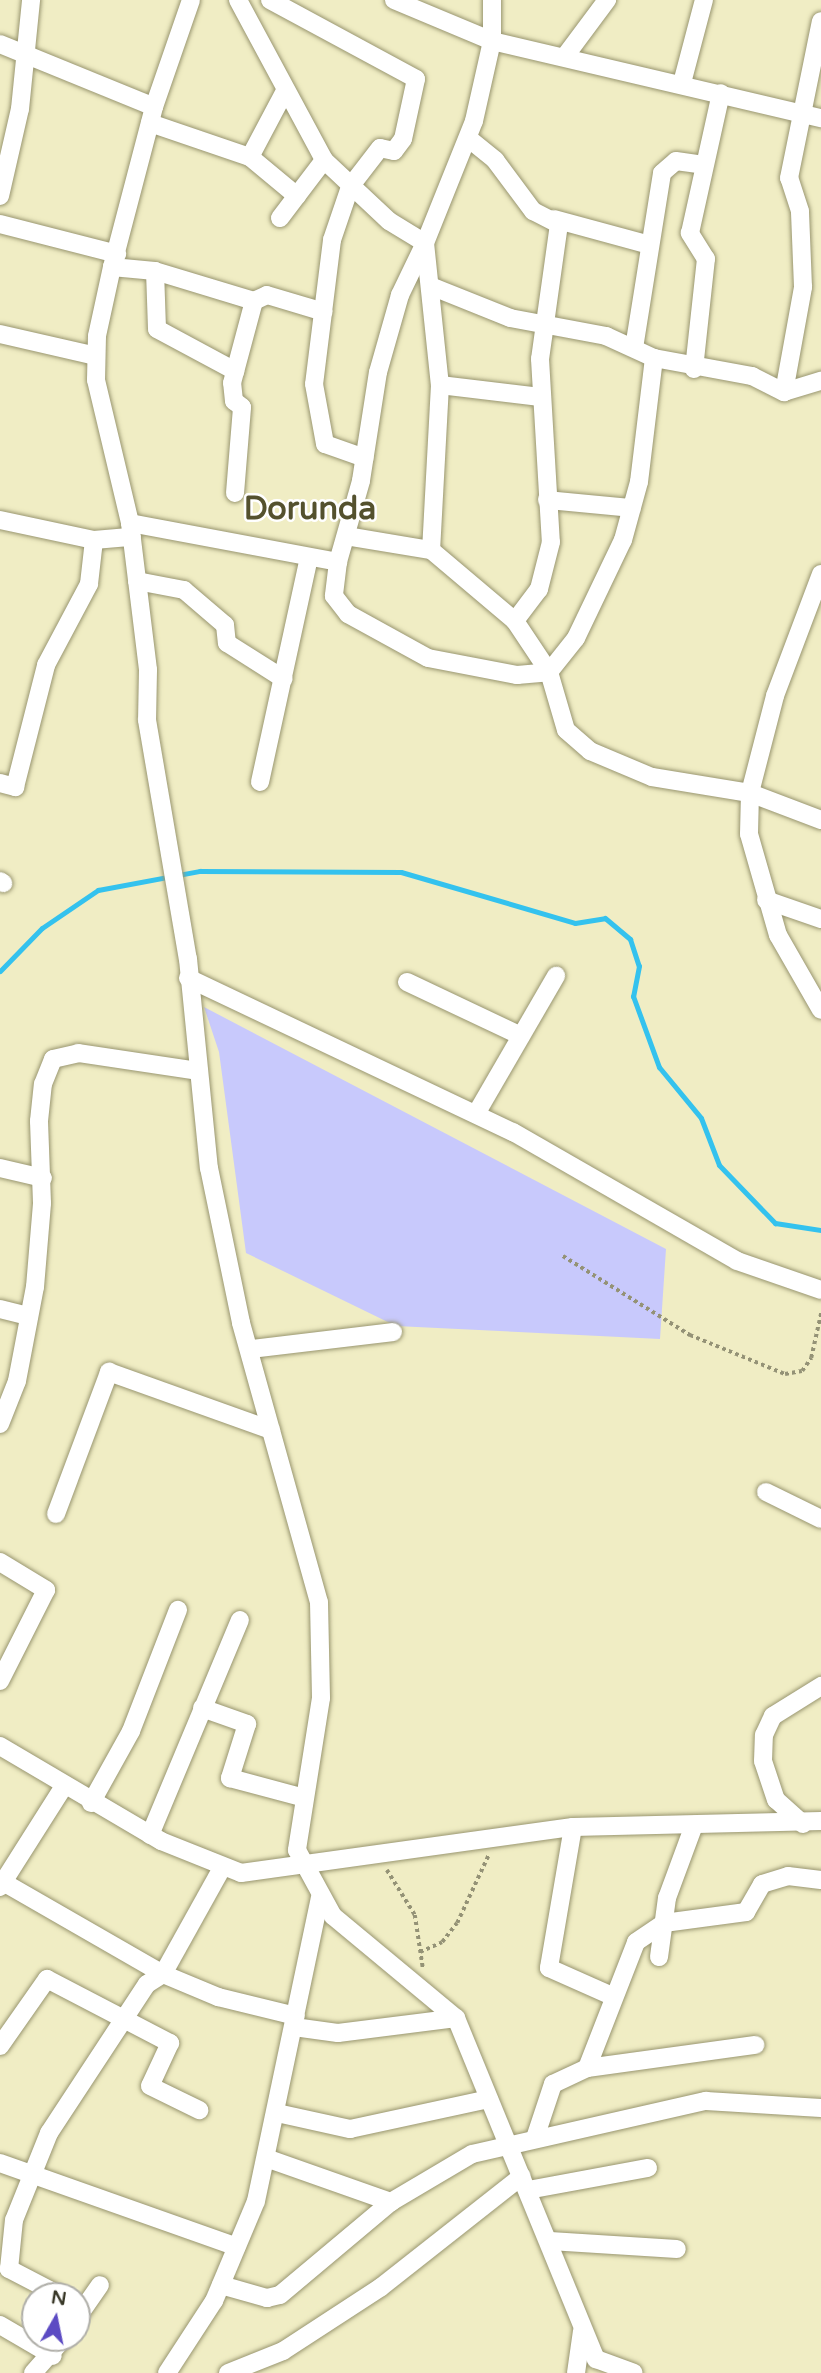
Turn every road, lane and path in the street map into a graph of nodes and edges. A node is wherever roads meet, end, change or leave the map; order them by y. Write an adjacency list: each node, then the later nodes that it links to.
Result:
1 (31, 0): 12 (street)
2 (191, 0): 18 (street)
3 (238, 0): 15 (street)
4 (270, 0): 24 (street)
5 (394, 0): 10 (street)
6 (492, 0): 10 (street)
7 (607, 0): 13 (street)
8 (704, 0): 14 (street)
9 (821, 21): 17 (street)
10 (492, 41): 13 (street); 20 (street)
11 (0, 44): 12 (street)
12 (26, 51): 18 (street); 25 (street)
13 (566, 55): 14 (street)
14 (682, 83): 16 (street)
15 (285, 91): 21 (street); 22 (street)
16 (721, 93): 17 (street); 23 (street)
17 (803, 113): 19 (street); 46 (street)
18 (152, 115): 21 (street); 32 (street)
19 (821, 118)
20 (468, 138): 28 (street); 30 (street)
21 (250, 157): 26 (street)
22 (324, 160): 24 (street); 26 (street)
23 (704, 165): 31 (street); 42 (street)
24 (350, 187): 30 (street); 36 (street)
25 (0, 196)
26 (297, 196): 27 (street)
27 (280, 218)
28 (554, 219): 31 (street); 37 (street)
29 (0, 224): 32 (street)
30 (425, 243): 34 (street); 48 (street)
31 (646, 244): 39 (street)
32 (114, 260): 33 (street); 40 (street)
33 (155, 271): 35 (street); 43 (street)
34 (433, 288): 37 (street); 45 (street)
35 (254, 301): 36 (street); 43 (street)
36 (324, 312): 48 (street)
37 (543, 323): 39 (street); 47 (street)
38 (0, 334): 40 (street)
39 (634, 348): 41 (street)
40 (96, 356): 53 (street)
41 (654, 358): 42 (street); 51 (street)
42 (694, 369): 46 (street)
43 (235, 371): 49 (street)
44 (821, 381): 46 (street)
45 (440, 385): 47 (street); 56 (street)
46 (784, 392)
47 (540, 397): 50 (street)
48 (365, 457): 54 (street)
49 (234, 493)
50 (547, 500): 51 (street); 61 (street)
51 (632, 508): 62 (street)
52 (0, 520): 55 (street)
53 (131, 530): 55 (street); 57 (street); 60 (street)
54 (346, 536): 56 (street); 58 (street)
55 (94, 540): 65 (street)
56 (431, 550): 61 (street)
57 (309, 557): 58 (street); 63 (street)
58 (338, 562): 62 (street)
59 (821, 574): 66 (street)
60 (137, 581): 63 (street); 71 (street)
61 (515, 621): 62 (street)
62 (549, 672): 66 (street)
63 (284, 679): 64 (street)
64 (260, 782)
65 (0, 783)
66 (750, 793): 67 (street); 68 (street)
67 (821, 820)
68 (766, 900): 69 (street); 73 (street)
69 (821, 919)
70 (556, 976): 74 (street)
71 (188, 978): 75 (street); 76 (street)
72 (407, 982): 74 (street)
73 (821, 1010)
74 (521, 1036): 76 (street)
75 (199, 1071): 78 (street); 85 (street)
76 (476, 1114): 80 (street)
77 (0, 1168): 78 (street)
78 (43, 1178): 83 (street)
79 (563, 1256): 82 (path)
80 (821, 1290)
81 (0, 1309): 83 (street)
82 (821, 1313)
83 (29, 1316): 86 (street)
84 (393, 1332): 85 (street)
85 (251, 1349): 88 (street)
86 (7, 1386): 87 (street)
87 (0, 1424)
88 (271, 1430): 90 (street); 100 (street)
89 (766, 1492): 91 (street)
90 (56, 1514)
91 (821, 1519)
92 (0, 1562): 95 (street)
93 (178, 1610): 101 (street)
94 (240, 1620): 97 (street)
95 (0, 1681)
96 (821, 1686): 102 (street)
97 (202, 1709): 100 (street); 105 (street)
98 (0, 1746): 99 (street)
99 (64, 1786): 101 (street); 111 (street)
100 (301, 1797): 108 (street)
101 (91, 1803): 105 (street)
102 (812, 1822): 103 (street)
103 (694, 1825): 104 (street); 113 (street)
104 (573, 1826): 106 (street); 118 (street)
105 (150, 1835): 109 (street)
106 (495, 1837): 107 (street); 114 (path)
107 (381, 1857): 108 (street); 114 (path)
108 (301, 1866): 109 (street); 112 (street)
109 (222, 1868): 116 (street)
110 (821, 1880): 113 (street)
111 (1, 1884): 116 (street)
112 (320, 1898): 117 (street); 121 (street)
113 (664, 1923): 115 (street); 118 (street)
114 (420, 1952): 117 (path)
115 (659, 1957)
116 (163, 1973): 119 (street); 121 (street)
117 (425, 1988): 120 (street)
118 (612, 1996): 124 (street)
119 (125, 2018): 123 (street); 127 (street); 134 (street)
120 (456, 2018): 121 (street); 125 (street)
121 (295, 2022): 128 (street)
122 (755, 2045): 124 (street)
123 (0, 2046)
124 (587, 2068): 129 (street)
125 (489, 2099): 128 (street); 130 (street)
126 (821, 2108): 129 (street)
127 (199, 2110)
128 (277, 2113): 131 (street)
129 (535, 2138): 130 (street)
130 (509, 2144): 135 (street); 136 (street)
131 (267, 2158): 136 (street); 138 (street)
132 (0, 2163): 134 (street)
133 (648, 2168): 135 (street)
134 (33, 2172): 138 (street); 140 (street)
135 (525, 2183): 137 (street); 150 (street)
136 (391, 2202): 142 (street)
137 (550, 2241): 139 (street); 145 (street)
138 (237, 2247): 142 (street)
139 (677, 2249)
140 (34, 2282)
141 (100, 2285): 143 (street)
142 (221, 2285): 149 (street)
143 (91, 2297)
144 (0, 2325): 147 (street)
145 (582, 2331): 151 (street); 152 (street)
146 (55, 2352): 147 (street)
147 (52, 2356): 148 (street)
148 (33, 2373)
149 (167, 2373)
150 (228, 2373)
151 (576, 2373)
152 (634, 2373)

